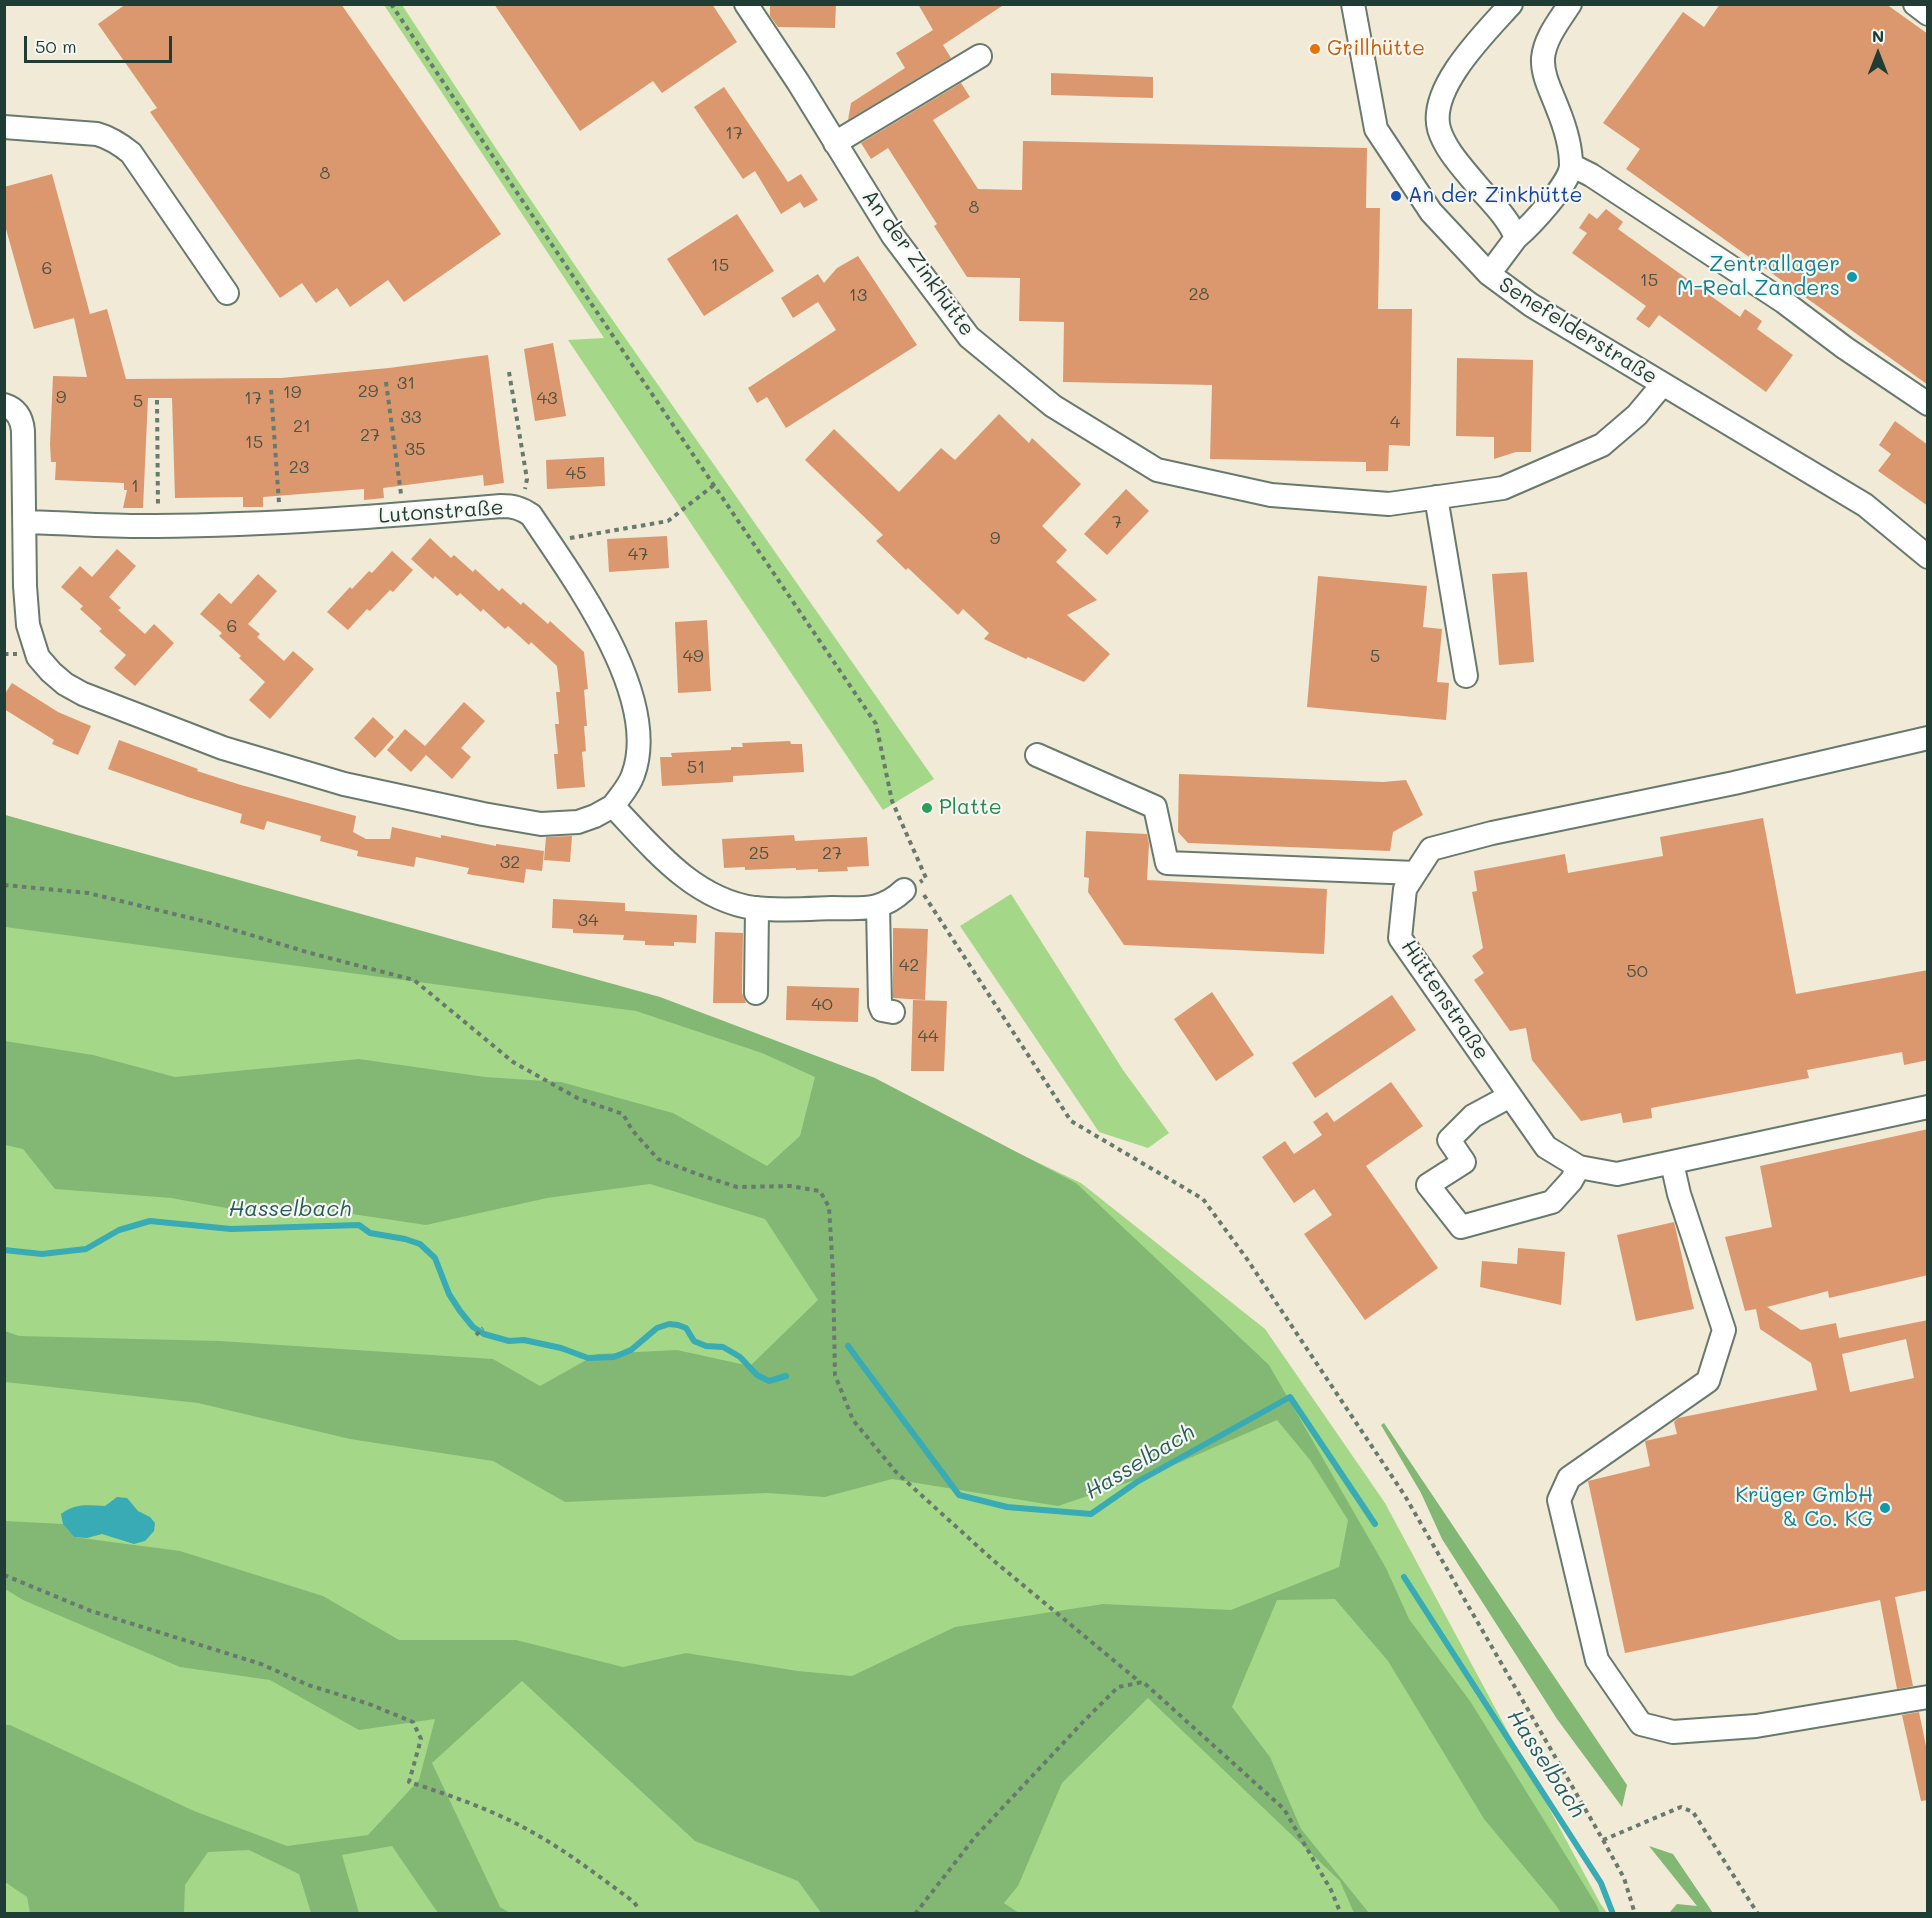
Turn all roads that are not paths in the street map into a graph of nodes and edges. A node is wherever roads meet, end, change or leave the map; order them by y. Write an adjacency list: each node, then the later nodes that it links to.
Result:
1 (746, 4): 9 (street, An der Zinkhütte)
2 (1353, 4): 12 (street, Senefelderstraße)
3 (1511, 4): 11 (street)
4 (1569, 4): 10 (street)
5 (1915, 4): 6 (street)
6 (1928, 14)
7 (980, 56): 9 (street)
8 (4, 127): 13 (street)
9 (835, 143): 17 (street, An der Zinkhütte)
10 (1571, 165): 11 (street); 15 (street)
11 (1516, 238): 12 (street)
12 (1489, 274): 14 (street, Senefelderstraße)
13 (227, 293)
14 (1663, 384): 17 (street, An der Zinkhütte); 19 (street, Senefelderstraße)
15 (1928, 404)
16 (4, 405): 18 (street)
17 (1436, 497): 20 (street)
18 (25, 522): 23 (street); 23 (street, Lutonstraße)
19 (1928, 557)
20 (1466, 676)
21 (1928, 738): 24 (street, Hüttenstraße)
22 (1037, 755): 24 (street)
23 (613, 806): 27 (street)
24 (1415, 873): 30 (street, Hüttenstraße)
25 (915, 890): 26 (street)
26 (878, 906): 27 (street); 29 (street)
27 (757, 908): 28 (street)
28 (756, 993)
29 (892, 1012)
30 (1510, 1096): 33 (street, Hüttenstraße); 33 (street)
31 (1928, 1107): 32 (street, Hüttenstraße)
32 (1672, 1163): 33 (street, Hüttenstraße); 34 (street)
33 (1578, 1167)
34 (1928, 1697)

